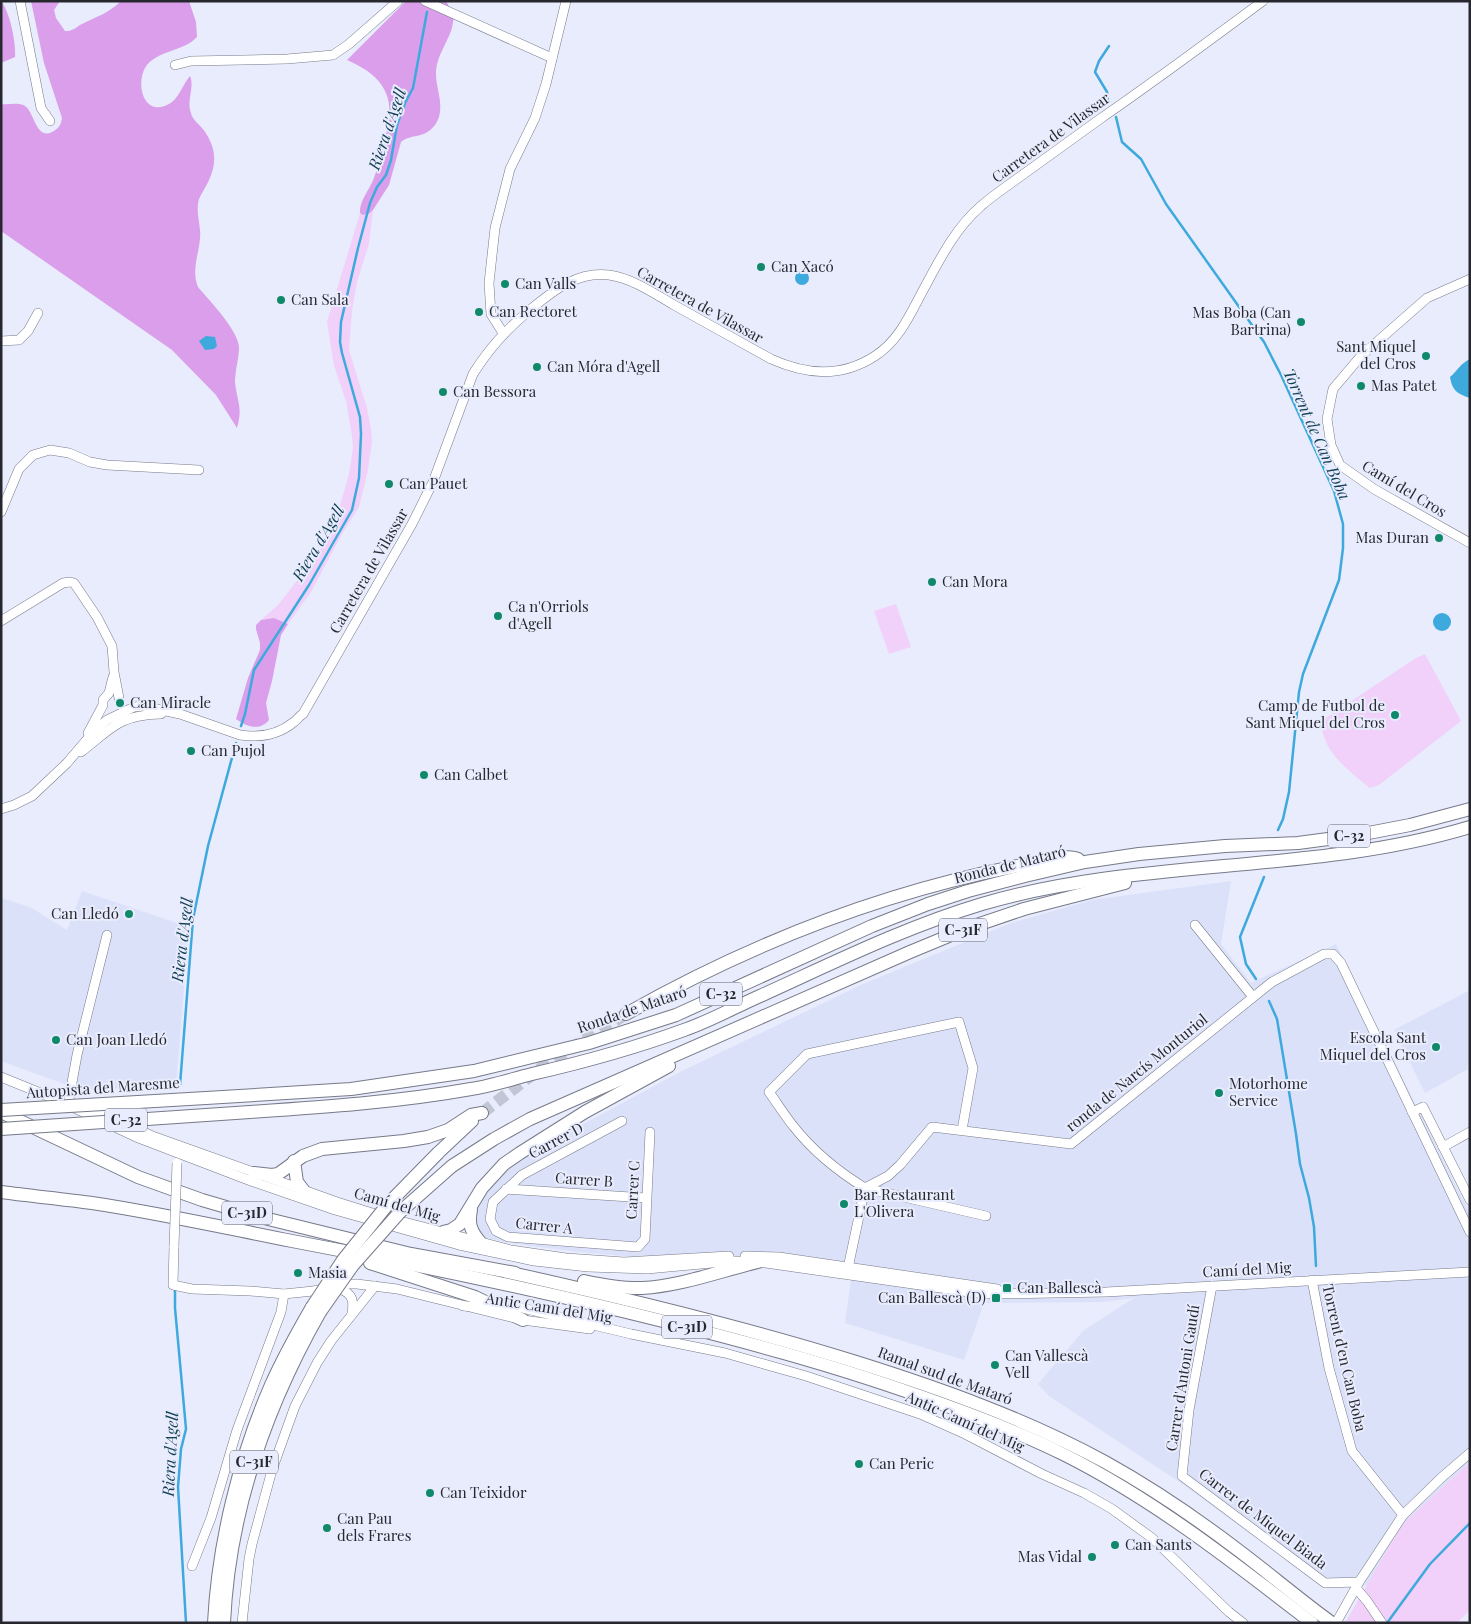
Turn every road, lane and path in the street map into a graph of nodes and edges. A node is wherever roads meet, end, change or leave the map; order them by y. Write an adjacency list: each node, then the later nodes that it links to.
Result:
1 (20, 1): 8 (street)
2 (398, 1): 7 (street)
3 (425, 1): 6 (street)
4 (566, 1): 6 (street)
5 (1263, 1): 11 (street, Carretera de Vilassar)
6 (552, 58): 11 (street)
7 (175, 66)
8 (50, 121)
9 (1470, 279): 15 (street, Camí del Cros)
10 (38, 313): 12 (street)
11 (503, 333): 21 (street, Carretera de Vilassar)
12 (1, 341)
13 (199, 470): 14 (street)
14 (1, 512)
15 (1470, 544)
16 (1, 621): 17 (street)
17 (114, 672): 18 (street); 19 (street)
18 (105, 701): 19 (street); 19 (street); 22 (street)
19 (121, 706): 20 (street); 21 (street, Carretera de Vilassar); 22 (street)
20 (155, 714): 21 (street); 22 (street)
21 (180, 714)
22 (86, 744): 23 (street)
23 (1, 809)
24 (1470, 809): 26 (highway, Ronda de Mataró / C-32)
25 (1470, 827): 27 (highway, Ronda de Mataró / C-32)
26 (1085, 862): 31 (highway); 35 (highway, Ronda de Mataró / C-32)
27 (1137, 874): 32 (highway, C-31F); 40 (highway, Ronda de Mataró / C-32, bridge)
28 (1195, 925): 30 (street)
29 (106, 935): 36 (street)
30 (1253, 996): 38 (street, ronda de Narcís Monturiol); 41 (street, ronda de Narcís Monturiol)
31 (626, 1014)
32 (712, 1039): 58 (highway); 85 (highway, C-31F, bridge)
33 (1, 1072): 36 (street, Camí del Mig)
34 (1, 1077): 47 (street, Camí del Mig)
35 (206, 1098): 37 (highway, Autopista del Maresme / C-32, bridge)
36 (68, 1099): 44 (street, Camí del Mig)
37 (1, 1111): 74 (highway, C-31D)
38 (1412, 1112): 45 (street); 61 (street)
39 (622, 1121): 50 (street, Carrer D)
40 (1, 1128)
41 (962, 1130): 51 (street, ronda de Narcís Monturiol); 51 (street)
42 (650, 1132): 56 (street, Carrer C)
43 (1470, 1132): 45 (street)
44 (155, 1136): 46 (street, Camí del Mig); 47 (street, Camí del Mig)
45 (1443, 1147): 57 (street)
46 (204, 1154): 47 (street, Camí del Mig); 49 (street, Camí del Mig)
47 (177, 1158): 67 (street, Camí del Mig); 82 (street, Antic Camí del Mig, bridge)
48 (294, 1161): 49 (highway); 54 (highway); 85 (highway, C-31F, bridge)
49 (254, 1173): 54 (street, Camí del Mig)
50 (518, 1179): 52 (street, Carrer D); 53 (street)
51 (865, 1188): 59 (street); 73 (street)
52 (506, 1189): 53 (street, Carrer B); 63 (street, Carrer A)
53 (520, 1189): 56 (street, Carrer B)
54 (304, 1191): 60 (street, Camí del Mig)
55 (1, 1192): 65 (highway, C-31D)
56 (646, 1198): 66 (street, Carrer C)
57 (1470, 1200)
58 (473, 1202): 60 (highway); 62 (highway)
59 (986, 1216)
60 (443, 1232): 62 (street, Camí del Mig)
61 (1470, 1232)
62 (481, 1243): 68 (street, Camí del Mig)
63 (590, 1244): 64 (street, Carrer A); 68 (street)
64 (609, 1246): 66 (street, Carrer A); 69 (street)
65 (322, 1247): 83 (highway); 99 (highway, C-31D)
66 (638, 1247)
67 (521, 1258): 68 (street, Camí del Mig); 72 (street, Camí del Mig)
68 (589, 1260): 69 (street, Camí del Mig)
69 (607, 1262): 71 (street, Camí del Mig); 72 (street, Camí del Mig)
70 (758, 1262): 71 (street, Camí del Mig); 72 (street, Camí del Mig); 74 (highway)
71 (812, 1266): 73 (street, Camí del Mig); 77 (street, Camí del Mig)
72 (658, 1268)
73 (848, 1268): 77 (street, Camí del Mig); 81 (street, Camí del Mig)
74 (507, 1272): 94 (highway, Ramal sud de Mataró / C-31D)
75 (1470, 1272): 76 (street, Camí del Mig)
76 (1312, 1280): 79 (street, Camí del Mig); 91 (street, Torrent d'en Can Boba)
77 (920, 1285): 81 (street, Camí del Mig)
78 (375, 1286): 80 (street, Antic Camí del Mig); 84 (street, Antic Camí del Mig); 86 (street)
79 (1212, 1286): 81 (street, Camí del Mig); 90 (street, Carrer d'Antoni Gaudí)
80 (335, 1287): 82 (street, Antic Camí del Mig); 86 (street)
81 (1025, 1293)
82 (284, 1294): 92 (street)
83 (493, 1305): 84 (street, Antic Camí del Mig); 87 (highway); 88 (street, Antic Camí del Mig)
84 (463, 1306): 87 (street, Antic Camí del Mig)
85 (316, 1309): 95 (highway, C-31F); 96 (highway, C-31F)
86 (352, 1313): 97 (street)
87 (523, 1320): 88 (street, Antic Camí del Mig)
88 (632, 1334): 98 (street, Antic Camí del Mig)
89 (1470, 1453): 91 (street)
90 (1182, 1476): 93 (street, Carrer de Miquel Biada)
91 (1403, 1515): 93 (street)
92 (192, 1566)
93 (1358, 1585): 94 (street); 100 (street)
94 (1331, 1621)
95 (214, 1623)
96 (224, 1623)
97 (242, 1623)
98 (1243, 1623)
99 (1312, 1623)
100 (1382, 1623)

